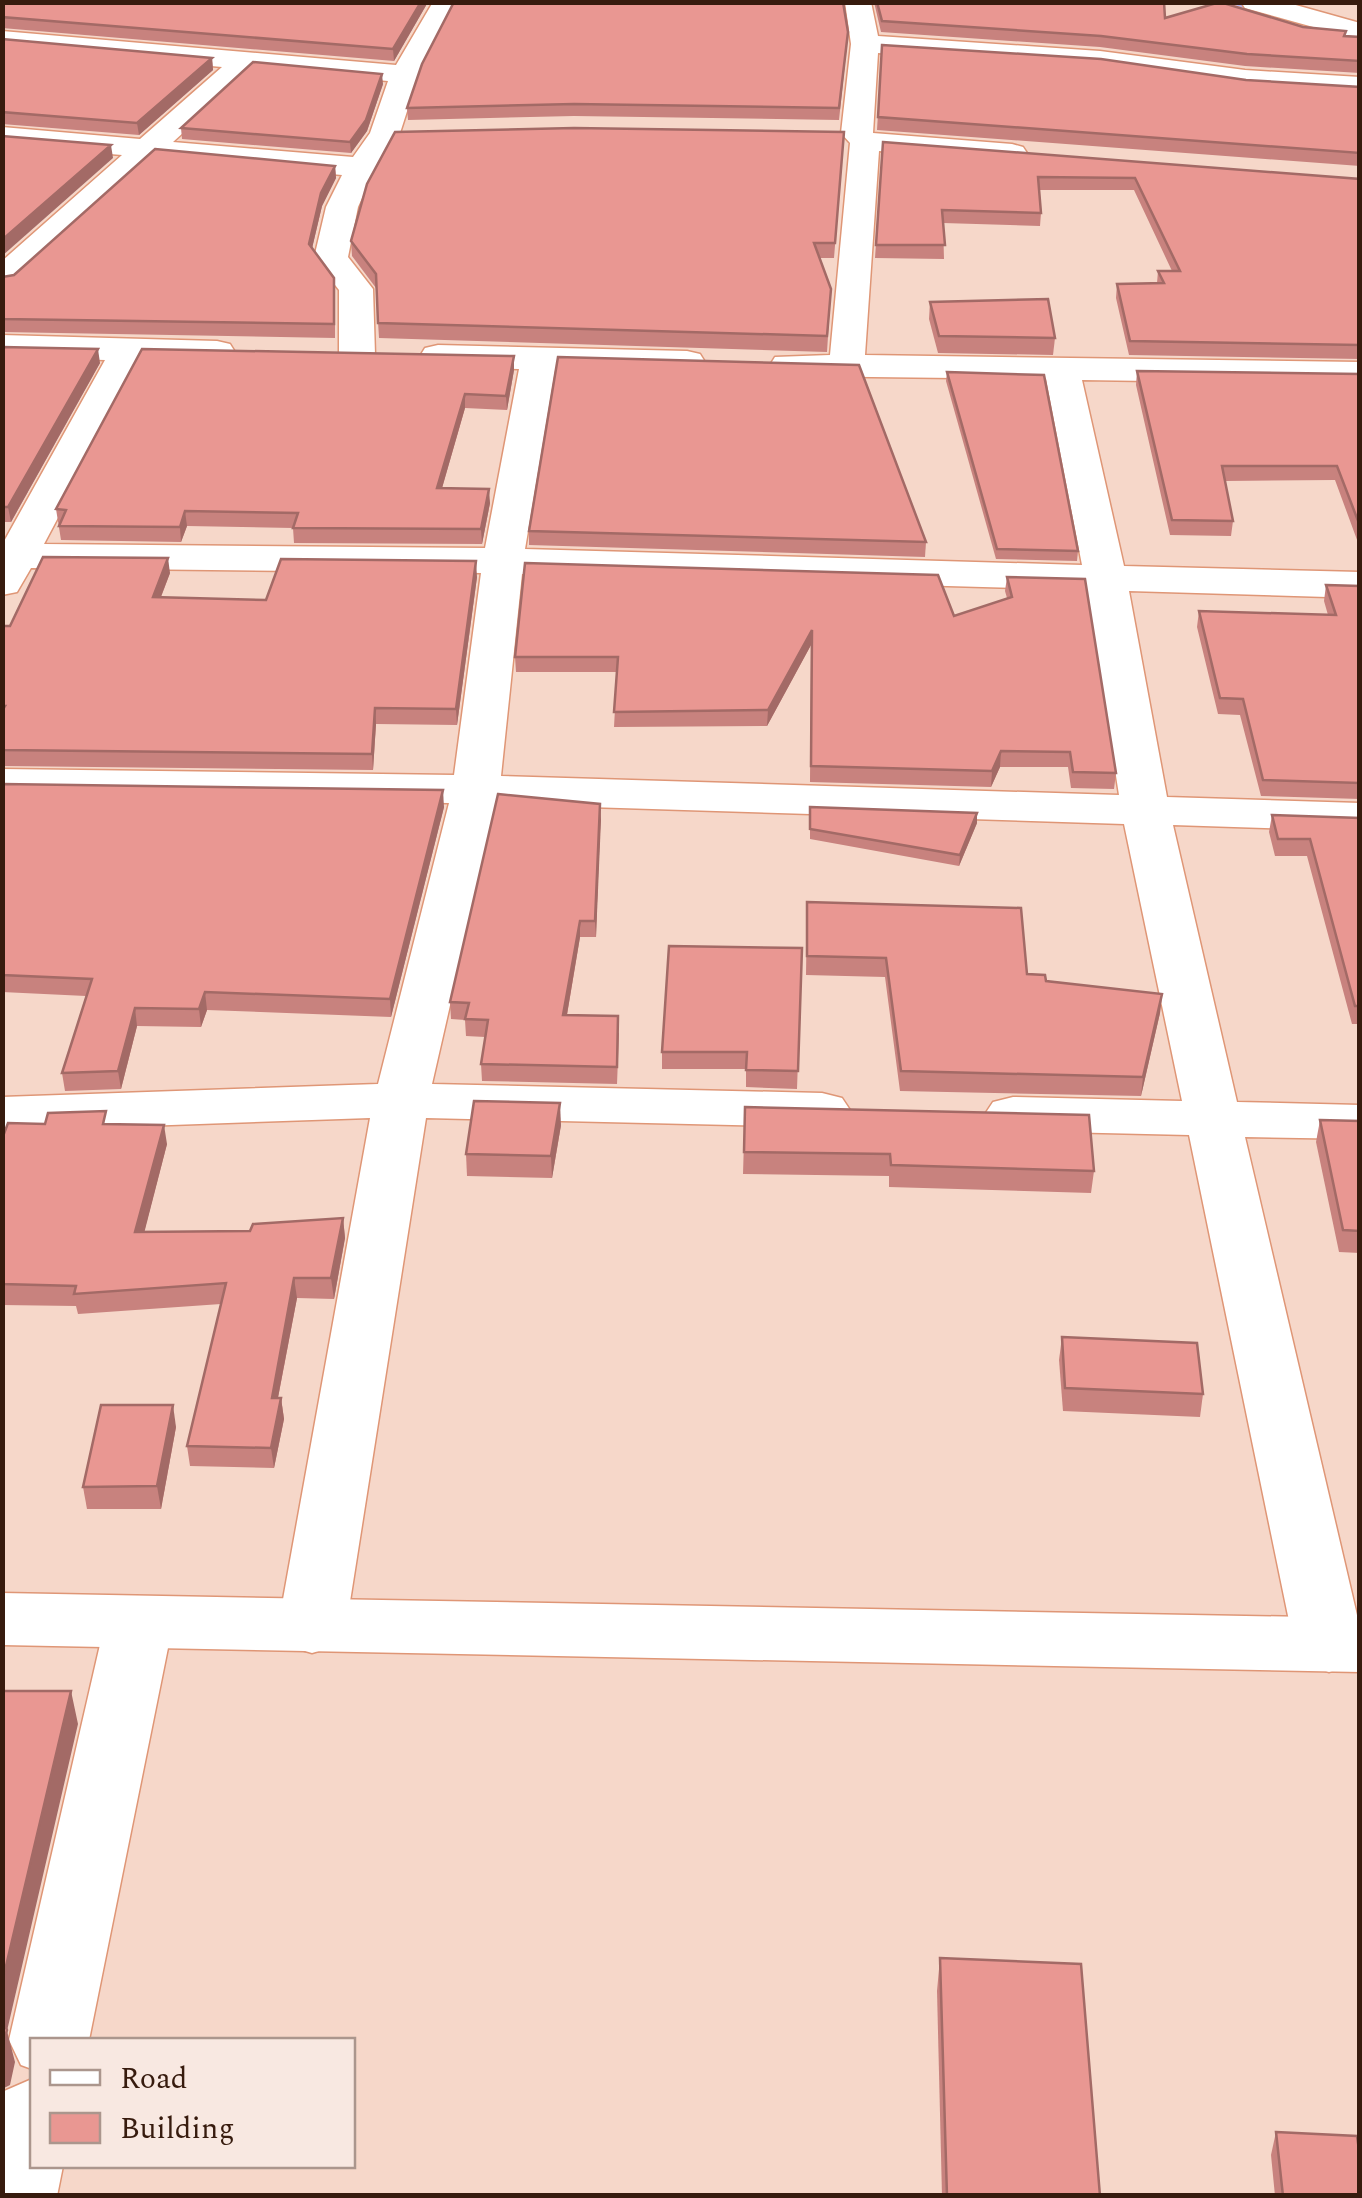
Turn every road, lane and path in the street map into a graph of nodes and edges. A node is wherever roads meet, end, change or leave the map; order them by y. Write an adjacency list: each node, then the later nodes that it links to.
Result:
1 (447, 2): 9 (street)
2 (858, 2): 7 (street)
3 (1254, 2): 5 (street)
4 (64, 12): 6 (street)
5 (1360, 32)
6 (10, 43): 8 (street)
7 (864, 44): 10 (street); 15 (street)
8 (245, 61): 9 (street); 16 (street)
9 (405, 74): 13 (street)
10 (1360, 86)
11 (423, 132): 13 (street)
12 (819, 132): 15 (street)
13 (385, 133): 18 (street)
14 (2, 136): 16 (street)
15 (861, 137): 17 (street); 28 (street)
16 (149, 150): 18 (street); 19 (street)
17 (1044, 156)
18 (361, 167): 24 (street)
19 (10, 266)
20 (2, 346): 21 (street)
21 (128, 351): 22 (street); 32 (street)
22 (243, 353)
23 (319, 354): 24 (street)
24 (357, 355): 25 (street)
25 (540, 356): 26 (street); 31 (street)
26 (712, 362)
27 (750, 364): 28 (street)
28 (846, 367): 29 (street)
29 (1062, 370): 30 (street); 33 (street)
30 (1360, 373)
31 (503, 561): 32 (street); 33 (street); 36 (street)
32 (10, 570)
33 (1106, 580): 34 (street); 37 (street)
34 (1360, 585)
35 (2, 783): 36 (street)
36 (476, 790): 37 (street); 39 (street)
37 (1146, 813): 38 (street); 43 (street)
38 (1360, 816)
39 (401, 1100): 40 (street); 42 (street); 47 (street)
40 (875, 1111)
41 (954, 1113): 43 (street)
42 (2, 1114)
43 (1211, 1119): 44 (street); 48 (street)
44 (1360, 1122)
45 (2, 1619): 46 (street)
46 (139, 1623): 47 (street); 49 (street)
47 (312, 1628): 48 (street)
48 (1344, 1645)
49 (49, 2038)
50 (30, 2125): 51 (street)
51 (15, 2196)

